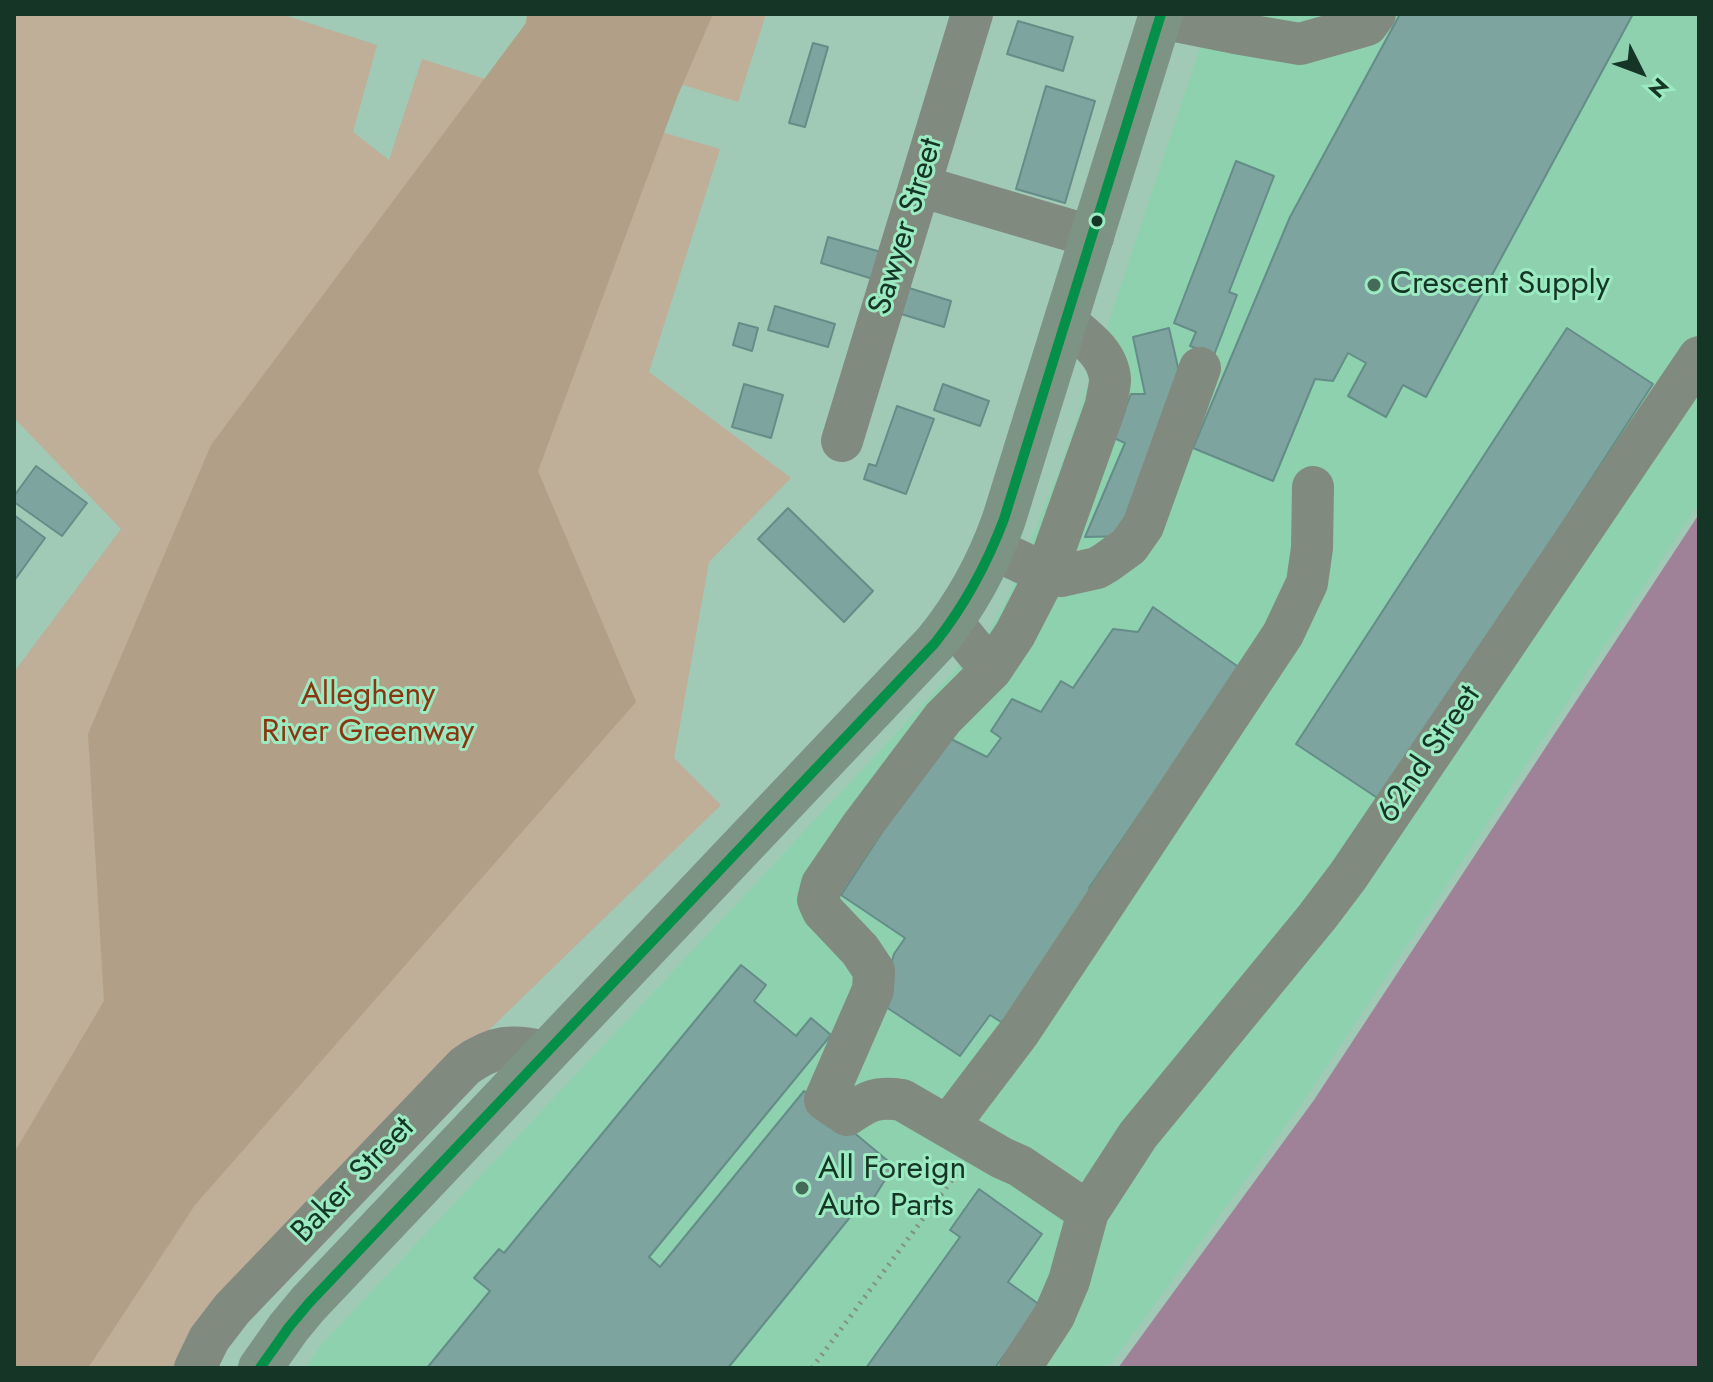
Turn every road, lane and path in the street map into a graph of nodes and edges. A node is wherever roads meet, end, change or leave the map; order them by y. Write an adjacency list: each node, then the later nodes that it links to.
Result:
1 (972, 14): 4 (street, Sawyer Street)
2 (1375, 14): 3 (street)
3 (1161, 16): 5 (highway)
4 (920, 186): 5 (street); 9 (street, Sawyer Street)
5 (1093, 237): 6 (highway)
6 (1066, 322): 11 (highway); 12 (street)
7 (1699, 357): 17 (street, 62nd Street)
8 (1200, 368): 12 (street)
9 (842, 441)
10 (1313, 487): 16 (street)
11 (994, 549): 12 (street); 13 (highway)
12 (1046, 574): 14 (street)
13 (952, 622): 14 (street); 15 (highway)
14 (991, 670): 16 (street)
15 (546, 1052): 18 (street, Baker Street); 19 (highway)
16 (963, 1135): 17 (street); 20 (path)
17 (1088, 1212): 21 (street, 62nd Street)
18 (195, 1368)
19 (260, 1368)
20 (812, 1368)
21 (1020, 1368)

